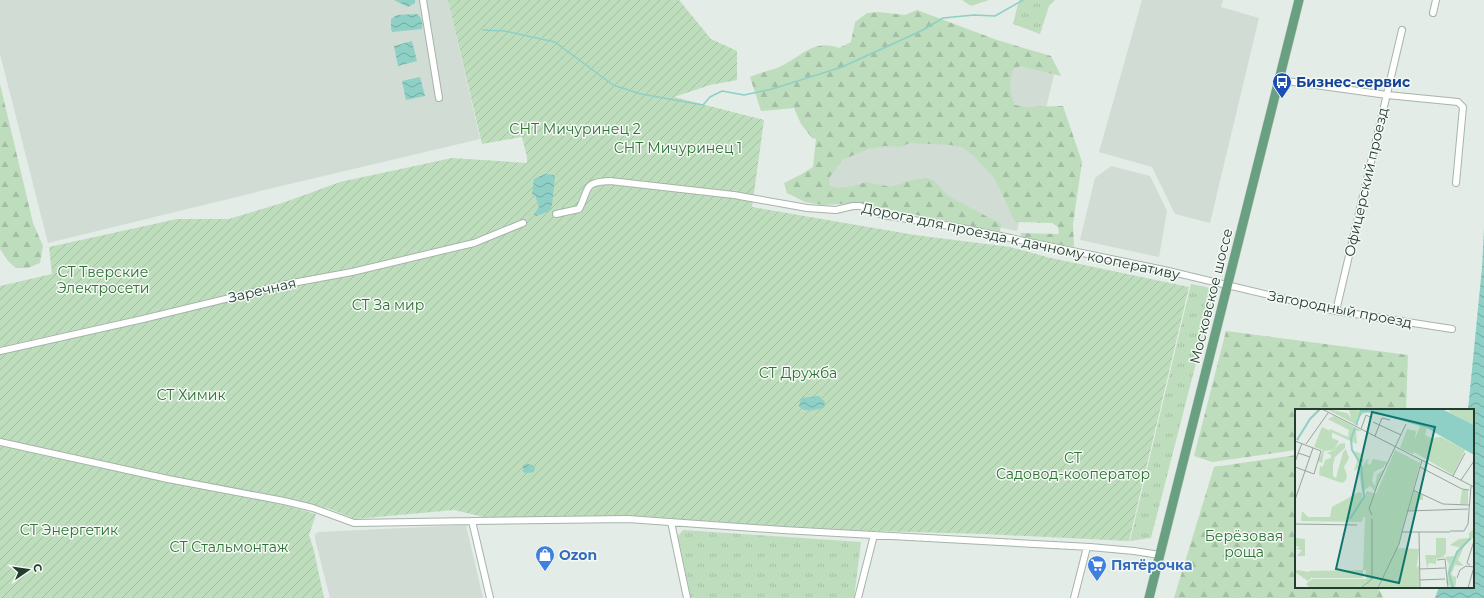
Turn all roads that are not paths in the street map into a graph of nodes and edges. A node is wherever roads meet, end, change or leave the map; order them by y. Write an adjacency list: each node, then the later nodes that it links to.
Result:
1 (423, 0): 8 (street)
2 (1299, 0): 6 (main road, Московское шоссе)
3 (1436, 0): 4 (street)
4 (1433, 14)
5 (1402, 30): 7 (street, Офицерский проезд)
6 (1279, 80): 7 (street); 12 (main road, Московское шоссе)
7 (1387, 95): 9 (street); 13 (street, Офицерский проезд)
8 (438, 98)
9 (1456, 183)
10 (556, 214): 12 (street, Дорога для проезда к дачному кооперативу)
11 (523, 223): 15 (street, Заречная)
12 (1228, 285): 13 (street, Загородный проезд); 21 (main road, Московское шоссе)
13 (1336, 311): 14 (street, Загородный проезд)
14 (1452, 330)
15 (0, 351)
16 (0, 442): 17 (street)
17 (472, 521): 18 (street); 22 (street)
18 (671, 522): 19 (street); 23 (street)
19 (874, 535): 20 (street); 24 (street)
20 (1087, 547): 21 (street); 25 (street)
21 (1160, 555): 26 (main road, Московское шоссе)
22 (490, 598)
23 (687, 598)
24 (858, 598)
25 (1074, 598)
26 (1149, 598)

